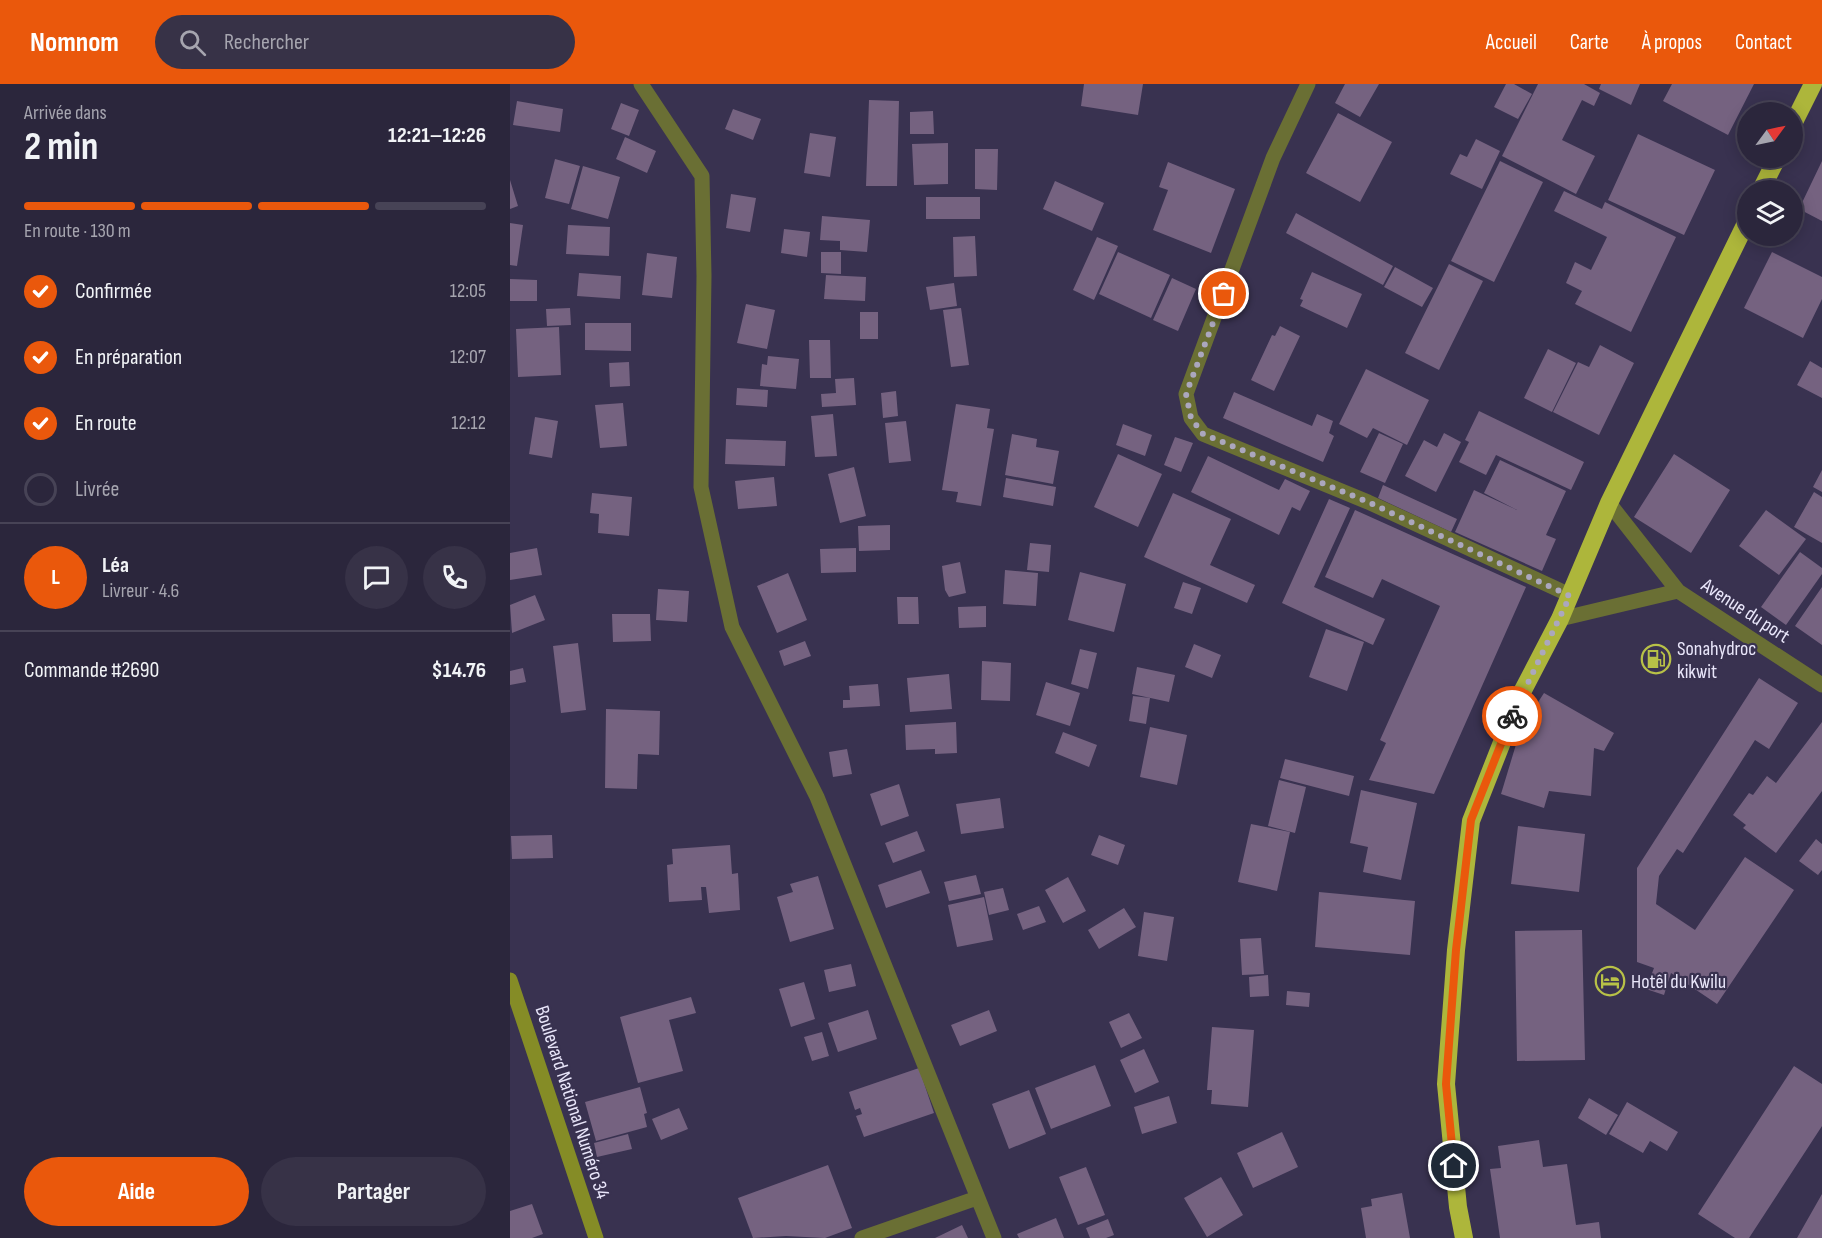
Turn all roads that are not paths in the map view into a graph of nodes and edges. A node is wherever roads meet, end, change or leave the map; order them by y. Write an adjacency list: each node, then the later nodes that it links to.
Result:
1 (641, 84): 12 (street)
2 (1308, 84): 8 (street)
3 (1813, 84): 4 (highway)
4 (1803, 104)
5 (1737, 241): 6 (highway)
6 (1609, 503): 7 (street, Avenue du port); 8 (highway)
7 (1678, 591): 9 (street); 10 (street, Avenue du port)
8 (1570, 596): 9 (highway)
9 (1560, 619): 16 (highway)
10 (1822, 685)
11 (510, 980): 13 (main road, Boulevard National Numéro 34)
12 (977, 1198): 14 (street); 15 (street)
13 (596, 1238)
14 (862, 1238)
15 (994, 1238)
16 (1464, 1238)

